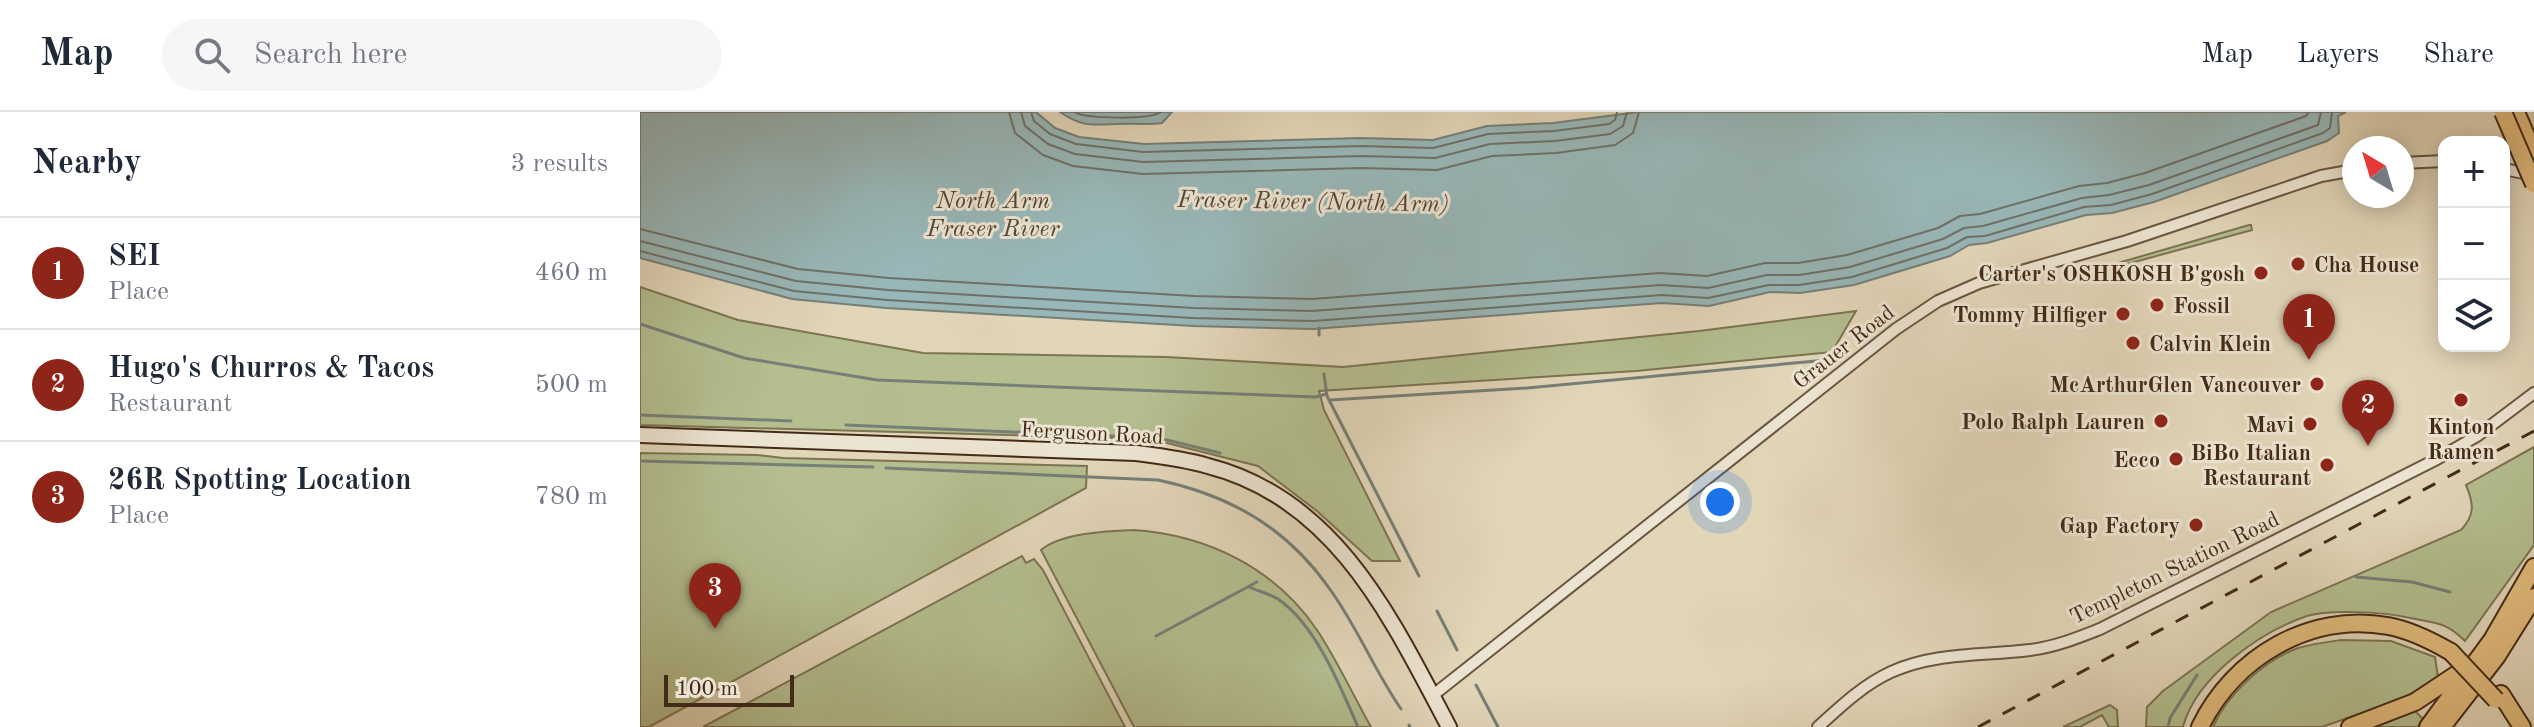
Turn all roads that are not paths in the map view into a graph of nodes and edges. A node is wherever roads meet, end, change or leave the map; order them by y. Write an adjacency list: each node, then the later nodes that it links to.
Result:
1 (2503, 112): 9 (main road, bridge)
2 (2516, 112): 3 (main road)
3 (2534, 154)
4 (2438, 161): 5 (street)
5 (2414, 162)
6 (2510, 170): 8 (street)
7 (2342, 172): 15 (street, Grauer Road)
8 (2534, 175)
9 (2534, 184)
10 (2534, 393): 18 (street, Templeton Station Road)
11 (640, 435): 15 (street, Ferguson Road)
12 (2534, 567): 14 (main road)
13 (2534, 597): 14 (main road)
14 (2494, 648): 20 (main road); 21 (main road); 22 (main road); 23 (main road)
15 (1432, 696): 17 (street, Ferguson Road)
16 (2499, 697): 19 (main road, bridge); 24 (main road); 25 (main road)
17 (1449, 727)
18 (1818, 727)
19 (2200, 727)
20 (2350, 727)
21 (2428, 727)
22 (2442, 727)
23 (2456, 727)
24 (2514, 727)
25 (2522, 727)

